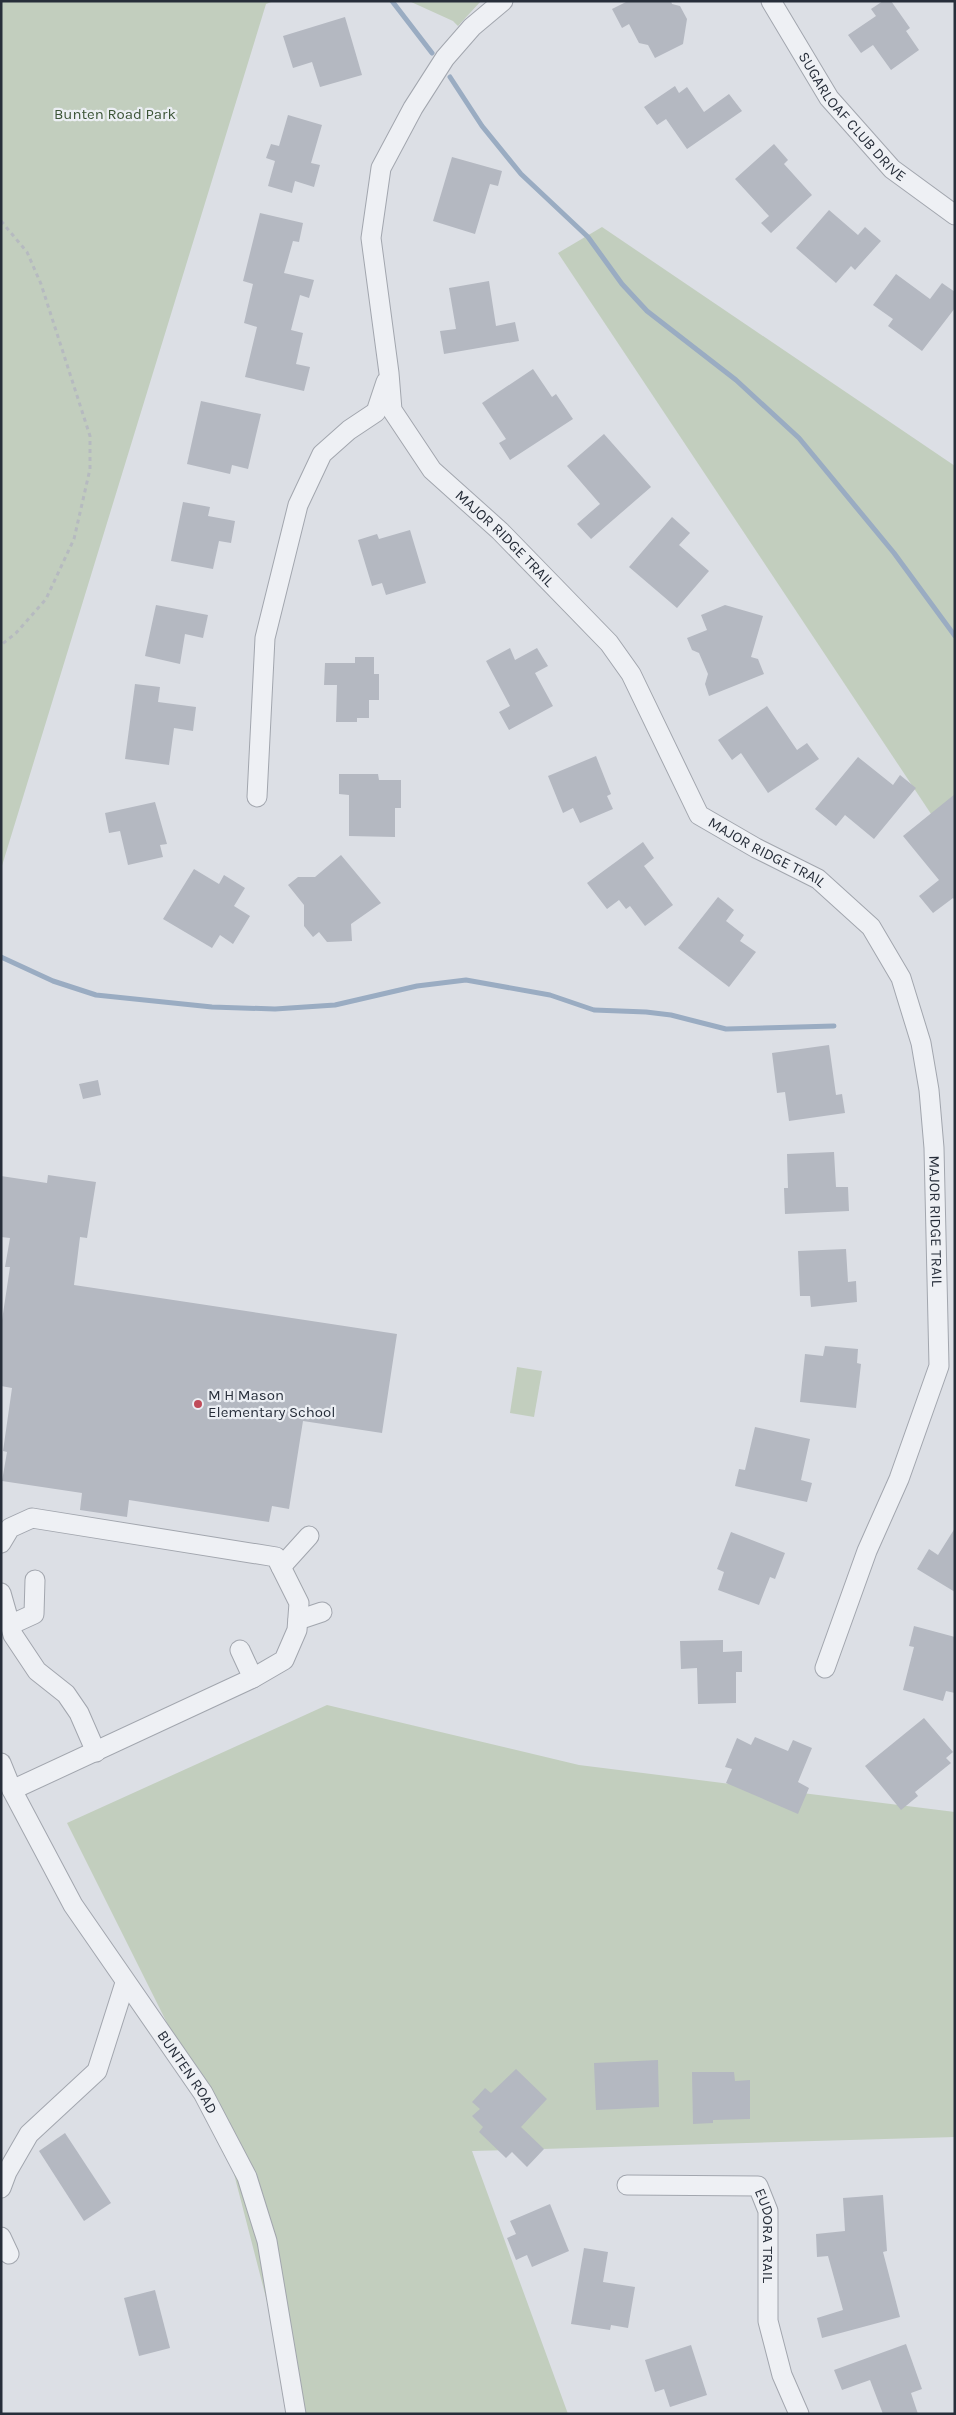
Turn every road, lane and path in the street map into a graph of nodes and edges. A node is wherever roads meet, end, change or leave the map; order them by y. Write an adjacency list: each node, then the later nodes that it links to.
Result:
1 (771, 1): 3 (street, SUGARLOAF CLUB DRIVE)
2 (489, 5): 5 (street, MAJOR RIDGE TRAIL)
3 (955, 215)
4 (1, 221): 6 (path)
5 (389, 373): 7 (street); 17 (street, MAJOR RIDGE TRAIL)
6 (1, 645)
7 (257, 797)
8 (310, 1536): 10 (street)
9 (1, 1543): 10 (street)
10 (281, 1567): 14 (street)
11 (35, 1580): 15 (street)
12 (1, 1593): 15 (street)
13 (322, 1612): 14 (street)
14 (298, 1620): 18 (street)
15 (10, 1625): 19 (street)
16 (240, 1650): 18 (street)
17 (824, 1668)
18 (253, 1678): 19 (street)
19 (96, 1752): 21 (street)
20 (1, 1763): 21 (street, BUNTEN ROAD)
21 (12, 1790): 22 (street, BUNTEN ROAD)
22 (125, 1983): 24 (street); 25 (street, BUNTEN ROAD)
23 (627, 2185): 26 (street, EUDORA TRAIL)
24 (1, 2188)
25 (296, 2414)
26 (799, 2414)

